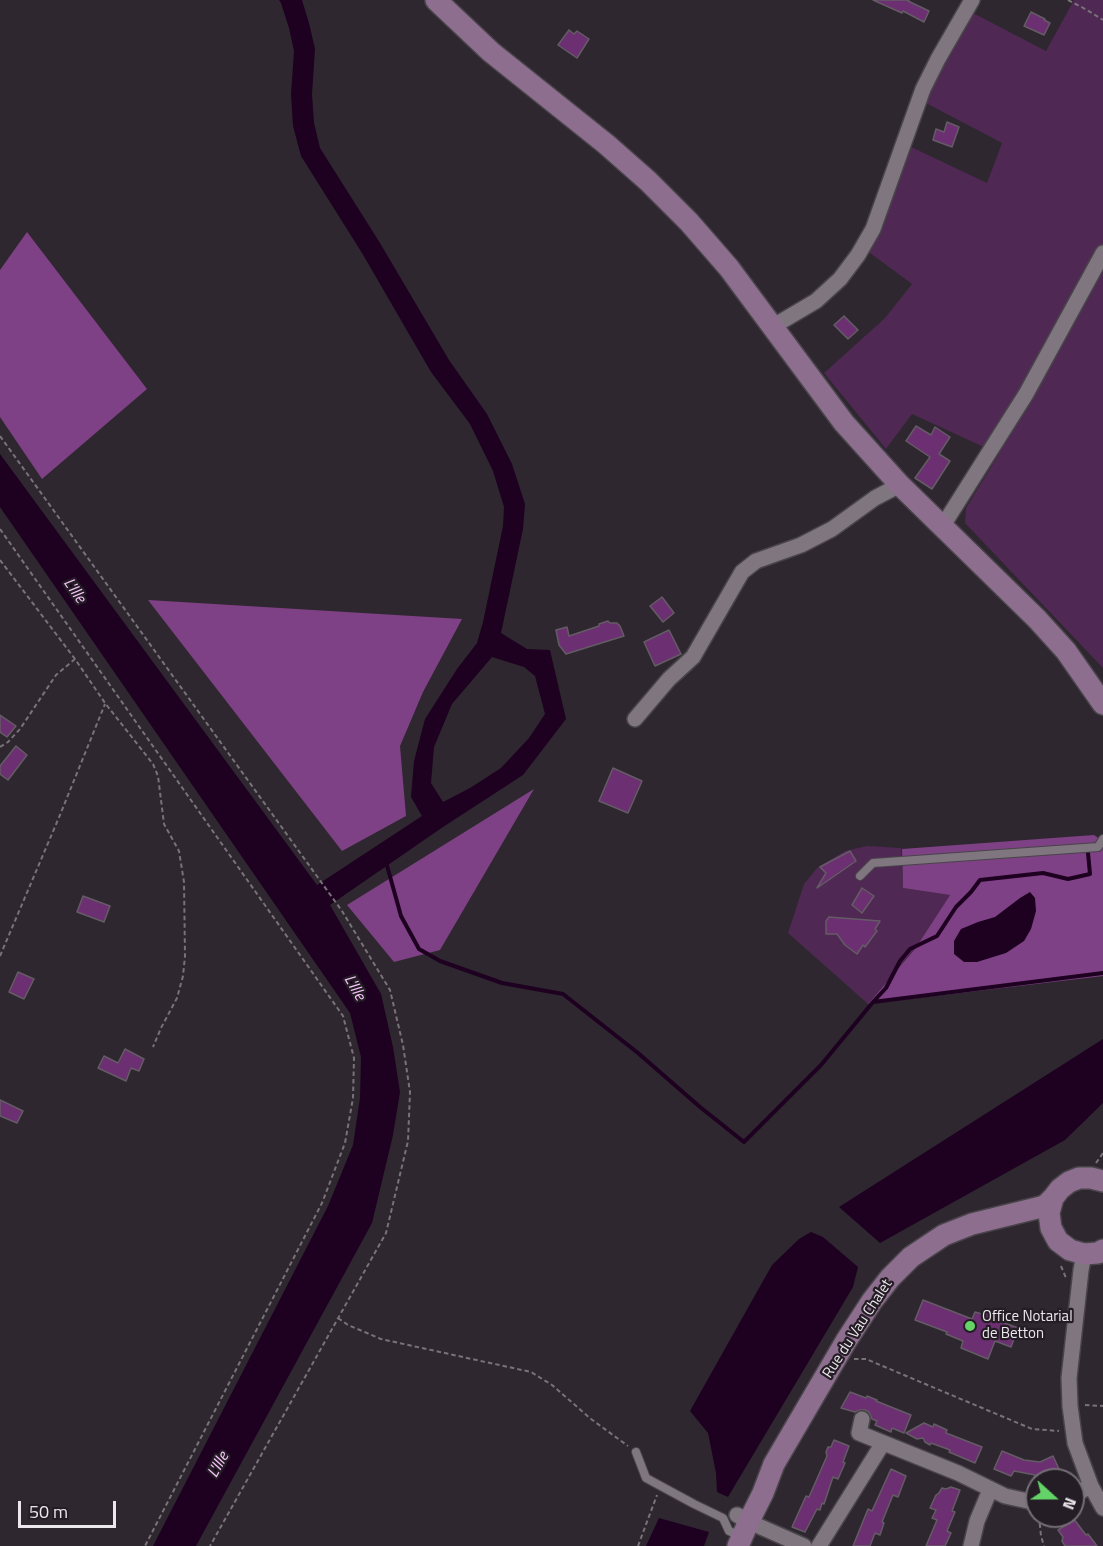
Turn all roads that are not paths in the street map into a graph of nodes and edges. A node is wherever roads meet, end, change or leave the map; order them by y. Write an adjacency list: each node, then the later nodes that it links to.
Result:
1 (436, 0): 4 (main road)
2 (972, 0): 4 (street)
3 (1103, 253): 6 (street)
4 (772, 327): 5 (main road)
5 (901, 479): 6 (main road); 8 (street)
6 (942, 527): 7 (main road)
7 (1103, 704)
8 (635, 719)
9 (1103, 838): 10 (lane)
10 (860, 876)
11 (1099, 1174): 12 (main road, Rue du Vau Chalet)
12 (1053, 1198): 13 (main road, Rue du Vau Chalet); 14 (main road)
13 (1007, 1215): 14 (main road, Rue du Vau Chalet); 24 (main road, Rue du Vau Chalet)
14 (1051, 1228): 15 (main road)
15 (1094, 1252): 19 (street)
16 (862, 1419): 17 (street)
17 (883, 1443): 21 (street); 26 (street)
18 (636, 1452): 24 (lane)
19 (1091, 1486): 20 (street); 23 (street)
20 (1085, 1489)
21 (990, 1490): 22 (street); 27 (street)
22 (1025, 1501)
23 (1103, 1508)
24 (739, 1534): 25 (street)
25 (804, 1546)
26 (819, 1546)
27 (972, 1546)

